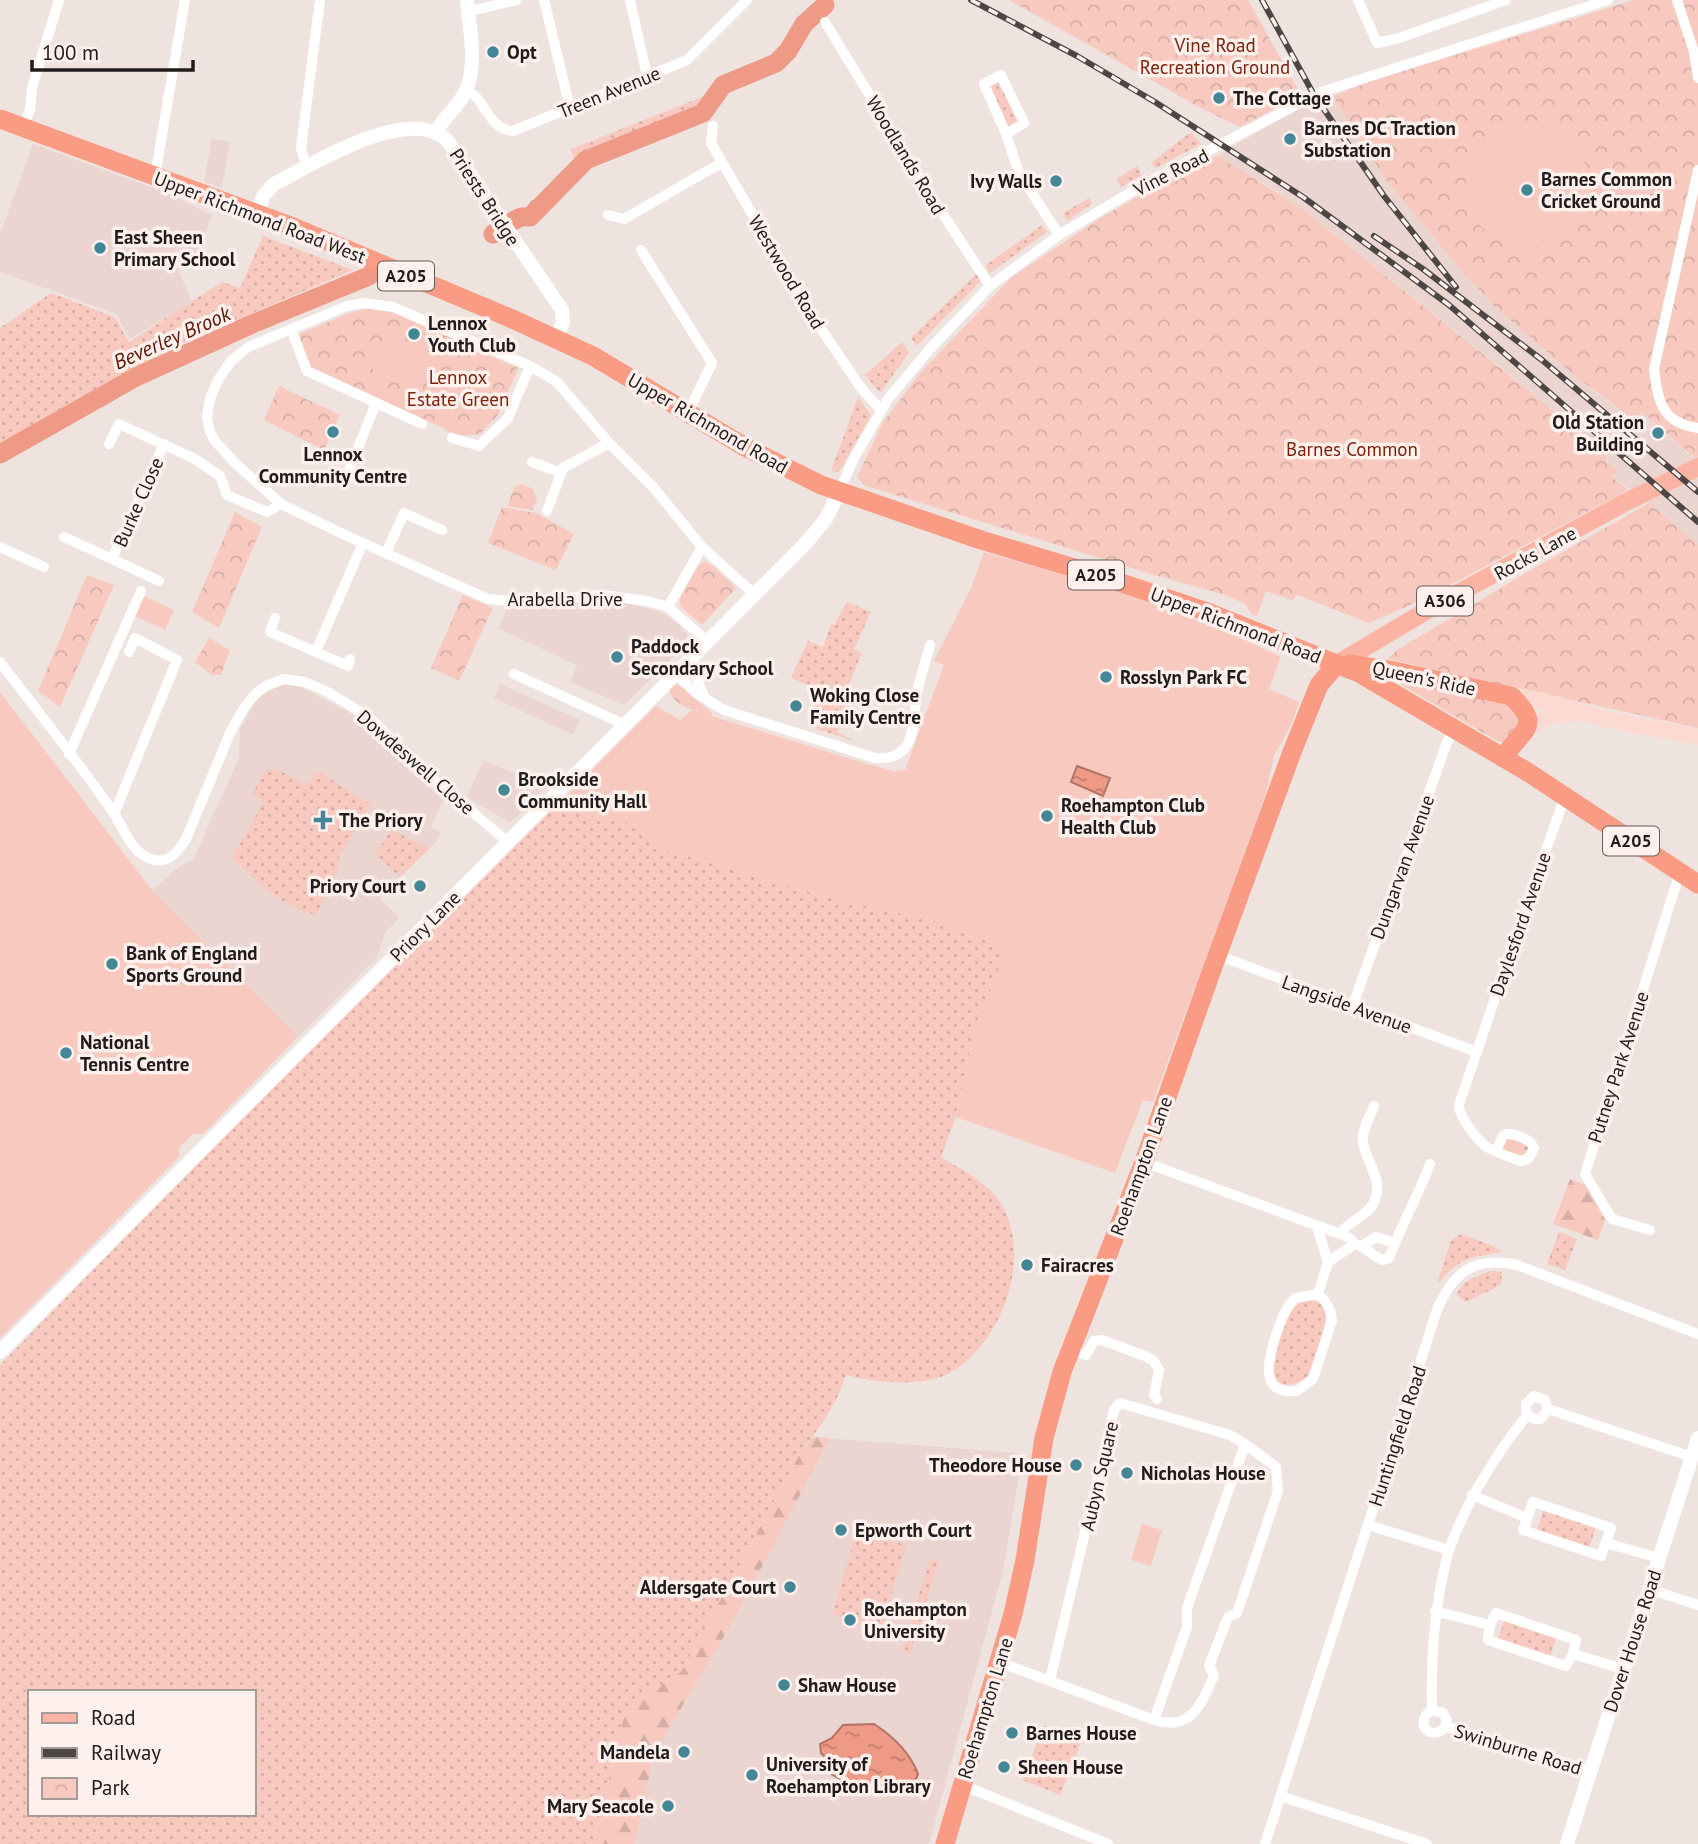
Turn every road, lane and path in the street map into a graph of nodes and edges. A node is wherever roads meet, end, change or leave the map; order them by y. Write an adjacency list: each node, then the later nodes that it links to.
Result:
1 (59, 0): 19 (street)
2 (185, 0): 26 (street)
3 (320, 0): 24 (street)
4 (517, 0): 12 (street)
5 (544, 0): 17 (street)
6 (629, 0): 14 (street)
7 (747, 0): 14 (street, Treen Avenue)
8 (1358, 0): 9 (street)
9 (1506, 0)
10 (1608, 0): 29 (street, Vine Road)
11 (1677, 0): 15 (street)
12 (467, 6): 16 (street)
13 (825, 22): 31 (street, Woodlands Road)
14 (647, 76): 17 (street, Treen Avenue)
15 (1698, 78)
16 (466, 90): 17 (street, Treen Avenue); 21 (street)
17 (570, 108)
18 (0, 118): 19 (highway, Upper Richmond Road West / A205)
19 (23, 126): 26 (highway, Upper Richmond Road West / A205)
20 (713, 126): 23 (street, Westwood Road)
21 (437, 131): 24 (street, Priests Bridge); 33 (street, Priests Bridge)
22 (1006, 134): 22 (street); 29 (street)
23 (721, 163): 28 (street); 36 (street, Westwood Road)
24 (307, 168): 27 (street, Priests Bridge)
25 (1698, 170): 39 (street)
26 (155, 176): 27 (highway, Upper Richmond Road West / A205)
27 (257, 214): 33 (highway, Upper Richmond Road West / A205)
28 (608, 215)
29 (1059, 234): 31 (street, Vine Road)
30 (641, 250): 37 (street)
31 (990, 286): 36 (street, Vine Road)
32 (292, 331): 34 (street, Arabella Drive); 35 (street); 45 (street, Arabella Drive)
33 (556, 339): 37 (highway, Upper Richmond Road / A205)
34 (530, 366): 40 (street); 41 (street, Arabella Drive)
35 (376, 403): 38 (street); 47 (street)
36 (881, 410): 50 (street, Vine Road)
37 (688, 413): 50 (highway, Upper Richmond Road / A205)
38 (422, 424)
39 (1698, 428)
40 (452, 438)
41 (610, 443): 48 (street); 57 (street, Arabella Drive)
42 (109, 444): 43 (street, Burke Close)
43 (164, 444): 49 (street, Burke Close); 59 (street, Burke Close)
44 (532, 461): 48 (street)
45 (236, 464): 49 (street); 51 (street, Arabella Drive)
46 (1698, 467): 73 (main road, Rocks Lane / A306)
47 (349, 470)
48 (561, 474): 52 (street)
49 (219, 476): 51 (street, Burke Close)
50 (839, 492): 63 (street, Priory Lane); 73 (highway, Upper Richmond Road / A205)
51 (281, 504): 55 (street, Arabella Drive)
52 (547, 511)
53 (442, 530): 58 (street)
54 (64, 537): 59 (street, Burke Close)
55 (363, 544): 58 (street, Arabella Drive); 68 (street)
56 (0, 547): 60 (street)
57 (702, 547): 63 (street, Arabella Drive); 64 (street)
58 (386, 553): 64 (street, Arabella Drive)
59 (112, 559): 61 (street, Burke Close)
60 (44, 567)
61 (159, 581)
62 (141, 591): 83 (street)
63 (754, 594): 66 (street, Priory Lane)
64 (668, 607): 66 (street, Arabella Drive)
65 (275, 618): 68 (street)
66 (707, 641): 72 (street, Priory Lane)
67 (930, 645): 77 (street)
68 (316, 651): 70 (street)
69 (129, 652): 86 (street)
70 (350, 659)
71 (0, 663): 83 (street, Dowdeswell Close)
72 (686, 663): 74 (street, Priory Lane); 77 (street)
73 (1337, 664): 76 (highway, Queen's Ride / A205); 80 (highway, Upper Richmond Road / A205); 90 (highway, Roehampton Lane / A306)
74 (675, 673): 77 (street); 79 (street, Priory Lane)
75 (514, 674): 79 (street)
76 (1511, 696): 78 (main road, Queen's Ride); 81 (highway)
77 (704, 697)
78 (1592, 715): 81 (main road, Queen's Ride); 82 (main road, Queen's Ride)
79 (623, 727): 87 (street, Priory Lane)
80 (1454, 729): 84 (highway, Upper Richmond Road / A205); 91 (street, Dungarvan Avenue)
81 (1525, 732): 84 (highway, Queen's Ride)
82 (1698, 737)
83 (69, 754): 86 (street, Dowdeswell Close)
84 (1503, 758): 85 (highway, Upper Richmond Road / A205)
85 (1565, 797): 88 (highway, Upper Richmond Road / A205); 92 (street, Daylesford Avenue)
86 (114, 814): 87 (street, Dowdeswell Close)
87 (509, 842): 106 (street, Priory Lane)
88 (1680, 872): 89 (highway, Upper Richmond Road / A205); 98 (street, Putney Park Avenue)
89 (1698, 884)
90 (1217, 955): 91 (street, Langside Avenue); 95 (highway, Roehampton Lane / A306)
91 (1353, 1005): 92 (street, Langside Avenue)
92 (1476, 1052): 94 (street, Daylesford Avenue)
93 (1374, 1106): 99 (street)
94 (1496, 1152)
95 (1144, 1162): 97 (street); 105 (highway, Roehampton Lane / A306)
96 (1430, 1164): 100 (street)
97 (1317, 1227): 99 (street); 102 (street)
98 (1650, 1230)
99 (1340, 1234): 101 (street)
100 (1395, 1243): 101 (street); 101 (street)
101 (1359, 1245): 102 (street)
102 (1328, 1262): 103 (street)
103 (1318, 1294): 103 (street)
104 (1698, 1334): 115 (street, Huntingfield Road)
105 (1069, 1349): 107 (street); 124 (highway, Roehampton Lane / A306)
106 (0, 1352)
107 (1157, 1399)
108 (1548, 1409): 109 (street); 109 (street); 112 (street)
109 (1527, 1415): 113 (street, Swinburne Road)
110 (1698, 1438): 112 (street, Dover House Road)
111 (1245, 1444): 126 (street, Aubyn Square); 128 (street); 128 (street, Aubyn Square)
112 (1692, 1457): 118 (street, Dover House Road)
113 (1472, 1495): 114 (street); 117 (street, Swinburne Road)
114 (1527, 1518): 116 (street); 116 (street)
115 (1368, 1525): 117 (street); 132 (street, Huntingfield Road)
116 (1606, 1543): 118 (street)
117 (1449, 1550): 121 (street, Swinburne Road)
118 (1659, 1558): 119 (street, Dover House Road)
119 (1649, 1589): 120 (street); 125 (street, Dover House Road)
120 (1698, 1605)
121 (1435, 1611): 122 (street); 127 (street, Swinburne Road)
122 (1490, 1625): 123 (street); 123 (street)
123 (1573, 1654): 125 (street)
124 (999, 1662): 126 (street, Aubyn Square); 131 (highway, Roehampton Lane / A306)
125 (1623, 1669): 130 (street, Dover House Road)
126 (1050, 1680): 128 (street, Aubyn Square)
127 (1433, 1710): 129 (street, Swinburne Road); 129 (street, Swinburne Road)
128 (1154, 1720)
129 (1446, 1727): 130 (street, Swinburne Road)
130 (1591, 1771): 137 (street, Dover House Road)
131 (962, 1785): 133 (street); 134 (highway, Roehampton Lane / A306)
132 (1279, 1796): 135 (street, Huntingfield Road); 136 (street)
133 (1101, 1843)
134 (945, 1844)
135 (1265, 1844)
136 (1427, 1844)
137 (1567, 1844)

